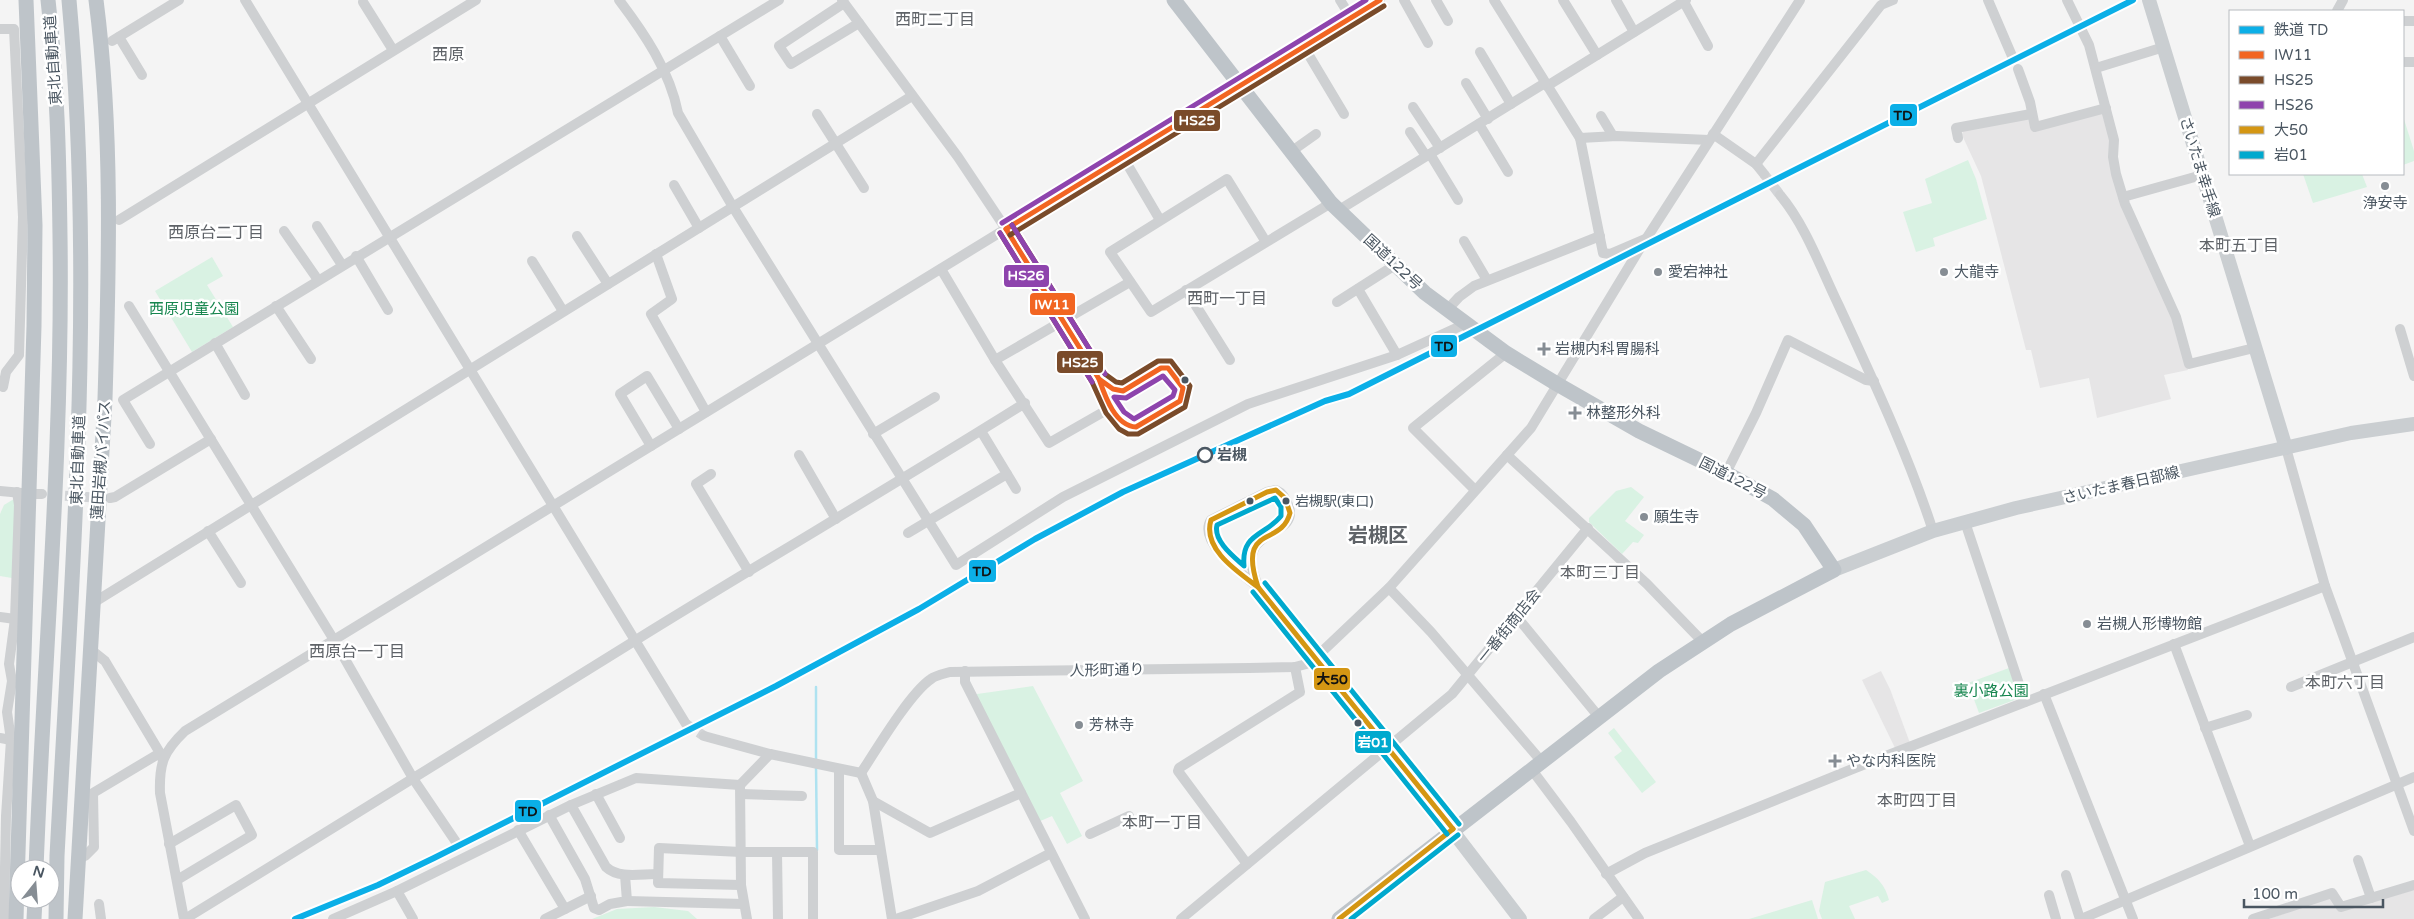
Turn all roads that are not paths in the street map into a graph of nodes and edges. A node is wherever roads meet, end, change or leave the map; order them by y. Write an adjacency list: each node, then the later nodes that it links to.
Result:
1 (26, 0): 153 (highway)
2 (48, 0): 227 (highway, 東北自動車道)
3 (69, 0): 252 (highway, 東北自動車道)
4 (96, 0): 170 (highway, 蓮田岩槻バイパス)
5 (179, 0): 45 (street)
6 (245, 0): 51 (street)
7 (476, 0): 38 (street)
8 (619, 0): 44 (street)
9 (757, 0): 27 (street)
10 (779, 0): 27 (street)
11 (1174, 0): 48 (highway, 国道122号)
12 (1340, 0): 28 (street)
13 (1380, 0): 28 (street)
14 (1404, 0): 34 (street)
15 (1436, 0): 29 (street)
16 (1494, 0): 47 (street)
17 (1563, 0): 40 (street)
18 (1616, 0): 32 (street)
19 (1800, 0): 63 (street)
20 (1988, 0): 41 (street)
21 (2067, 0): 42 (street)
22 (2149, 0): 37 (main road, さいたま幸手線)
23 (843, 1): 30 (street); 30 (street)
24 (1889, 1): 71 (street)
25 (364, 2): 38 (street)
26 (1681, 2): 32 (street); 35 (street)
27 (763, 10): 33 (street)
28 (1351, 18): 36 (street)
29 (1448, 21)
30 (859, 23): 50 (street)
31 (0, 29): 129 (street)
32 (1634, 32): 40 (street)
33 (720, 36): 44 (street); 49 (street)
34 (1428, 43)
35 (1708, 46)
36 (1304, 47): 48 (street); 56 (street)
37 (2164, 47): 42 (street); 74 (main road, さいたま幸手線)
38 (393, 50): 51 (street)
39 (1480, 52): 52 (street)
40 (1597, 55): 47 (street)
41 (2012, 56)
42 (2096, 68): 54 (street)
43 (2018, 69): 57 (street)
44 (663, 70): 80 (street); 90 (street)
45 (142, 75)
46 (1466, 83): 59 (street)
47 (1546, 84): 52 (street); 64 (street)
48 (1241, 85): 68 (highway, 国道122号); 70 (street)
49 (750, 86)
50 (912, 96): 66 (street); 86 (street)
51 (307, 103): 82 (street); 90 (street)
52 (1511, 104): 59 (street)
53 (1413, 107): 67 (street)
54 (2106, 108): 57 (street); 78 (street)
55 (817, 114): 66 (street)
56 (1344, 114)
57 (2031, 114): 65 (street)
58 (1602, 116): 62 (street)
59 (1483, 121): 67 (street); 72 (street)
60 (1410, 132): 69 (street)
61 (1316, 134): 68 (street)
62 (1613, 136): 63 (street); 64 (street)
63 (1711, 137): 71 (street); 91 (street)
64 (1580, 138): 89 (street)
65 (1958, 138)
66 (836, 144): 76 (street); 80 (street)
67 (1440, 148): 69 (street)
68 (1292, 151): 81 (highway, 国道122号)
69 (1428, 155): 79 (street); 81 (street)
70 (1123, 157): 83 (street); 86 (street)
71 (1756, 164): 73 (street)
72 (1508, 172)
73 (1764, 174)
74 (2202, 175): 78 (street); 117 (main road, さいたま幸手線)
75 (674, 185): 85 (street)
76 (864, 188)
77 (1780, 194): 127 (street)
78 (2123, 197): 117 (street)
79 (1458, 200)
80 (733, 206): 85 (street); 116 (street)
81 (1335, 206): 93 (street); 98 (highway, 国道122号)
82 (118, 220)
83 (1160, 220): 93 (street); 102 (street)
84 (317, 226): 97 (street)
85 (699, 228): 94 (street)
86 (1006, 229): 99 (street); 112 (street)
87 (284, 231): 100 (street)
88 (577, 236): 103 (street)
89 (1600, 236): 91 (street); 101 (street)
90 (388, 237): 95 (street); 123 (street)
91 (1647, 238): 128 (street)
92 (1464, 240): 101 (street)
93 (1266, 242): 105 (street)
94 (656, 254): 103 (street); 135 (street)
95 (356, 256): 97 (street); 109 (street)
96 (532, 261): 111 (street)
97 (342, 265): 100 (street)
98 (1395, 265): 104 (street); 110 (highway, 国道122号)
99 (942, 269): 116 (street); 121 (street)
100 (318, 280): 108 (street)
101 (1487, 280): 110 (street)
102 (1130, 282): 105 (street); 112 (street)
103 (608, 284): 111 (street)
104 (1358, 288): 106 (street); 119 (street)
105 (1186, 290): 122 (street)
106 (1337, 302)
107 (130, 306): 124 (street)
108 (276, 306): 115 (street); 120 (street)
109 (388, 310)
110 (1447, 310): 113 (highway, 国道122号)
111 (563, 312): 123 (street)
112 (1062, 320): 121 (street); 126 (street)
113 (1465, 324): 118 (highway, 国道122号); 119 (street)
114 (2400, 329): 125 (street)
115 (215, 343): 124 (street); 131 (street)
116 (818, 343): 135 (street); 139 (street)
117 (2254, 348): 143 (main road, さいたま幸手線)
118 (1506, 353): 128 (highway, 国道122号); 151 (street)
119 (1397, 355): 158 (street)
120 (311, 359)
121 (995, 360): 133 (street)
122 (1230, 360)
123 (469, 370): 155 (street); 156 (street)
124 (170, 371): 140 (street); 141 (street)
125 (2414, 376)
126 (1099, 379): 130 (street); 134 (street)
127 (1874, 381): 146 (street); 162 (street)
128 (1557, 384): 145 (street); 146 (highway, 国道122号)
129 (3, 387)
130 (1124, 391): 134 (street); 134 (street)
131 (245, 394)
132 (935, 397): 139 (street)
133 (1025, 403): 134 (street); 138 (street)
134 (1110, 410)
135 (706, 412): 137 (street)
136 (2414, 424): 143 (main road, さいたま春日部線)
137 (679, 429): 142 (street); 142 (street)
138 (981, 431): 148 (street); 149 (street)
139 (873, 434): 149 (street)
140 (210, 439): 154 (street); 155 (street)
141 (150, 444)
142 (650, 446): 156 (street)
143 (2286, 448): 159 (main road, さいたま春日部線); 167 (street)
144 (799, 455): 157 (street)
145 (1507, 455): 151 (street); 160 (street)
146 (1726, 473): 164 (highway, 国道122号)
147 (711, 474): 165 (street)
148 (1006, 474): 150 (street); 158 (street)
149 (902, 481): 157 (street); 158 (street)
150 (1016, 489)
151 (1476, 490): 169 (street)
152 (0, 491): 153 (street)
153 (29, 495): 173 (street); 251 (highway)
154 (110, 498)
155 (250, 504): 161 (street); 175 (street)
156 (552, 507): 175 (street); 176 (street)
157 (836, 519): 165 (street)
158 (928, 520): 163 (street)
159 (1965, 522): 162 (main road, さいたま春日部線); 189 (street)
160 (1588, 528): 172 (street, 一番街商店会); 177 (street)
161 (208, 530): 166 (street); 170 (street)
162 (1933, 531): 164 (main road, さいたま春日部線)
163 (908, 533)
164 (1834, 570): 177 (highway)
165 (748, 572): 176 (street)
166 (241, 582)
167 (2325, 586): 178 (street); 182 (street)
168 (1258, 587): 168 (street); 180 (main road)
169 (1389, 588): 180 (street); 185 (street, 一番街商店会)
170 (93, 603): 179 (highway, 蓮田岩槻バイパス)
171 (0, 617): 173 (street)
172 (1517, 617): 185 (street, 一番街商店会); 191 (street)
173 (15, 619): 181 (street)
174 (2414, 638): 182 (street)
175 (334, 640): 199 (street); 204 (street)
176 (636, 640): 192 (street); 204 (street)
177 (1702, 641): 191 (highway)
178 (2174, 644): 187 (street); 193 (street)
179 (90, 649): 199 (street); 226 (highway, 蓮田岩槻バイパス)
180 (1317, 658): 183 (street, 人形町通り); 197 (main road)
181 (5, 663): 188 (street)
182 (2354, 663): 186 (street); 205 (street)
183 (1294, 667): 184 (street, 人形町通り); 229 (street)
184 (965, 671): 202 (street, 人形町通り); 207 (street)
185 (1468, 677): 197 (street, 一番街商店会); 200 (street, 一番街商店会)
186 (2291, 687)
187 (2044, 694): 189 (street); 243 (street)
188 (4, 701): 196 (street)
189 (2026, 702): 230 (street)
190 (2247, 715): 193 (street)
191 (1599, 717): 200 (highway)
192 (686, 724)
193 (2205, 728): 221 (street)
194 (704, 736): 198 (street)
195 (0, 738): 196 (street)
196 (11, 740): 237 (street)
197 (1389, 748): 214 (main road); 229 (street, 一番街商店会)
198 (770, 754): 201 (street); 206 (street)
199 (161, 756): 220 (street); 226 (street)
200 (1537, 766): 214 (highway); 230 (street, 一番街商店会)
201 (839, 768): 202 (street); 222 (street)
202 (861, 773): 210 (street)
203 (2414, 777): 205 (street)
204 (414, 780): 219 (street); 255 (street)
205 (2396, 785): 216 (street); 221 (street)
206 (740, 790): 208 (street); 209 (street); 223 (street)
207 (1021, 793): 210 (street); 225 (street)
208 (596, 794): 211 (street); 218 (street)
209 (802, 796)
210 (872, 801): 222 (street)
211 (571, 805): 212 (street); 231 (street)
212 (549, 815): 215 (street); 240 (street)
213 (1129, 816): 217 (street)
214 (1453, 829): 264 (highway); 265 (main road)
215 (518, 830): 238 (street); 248 (street)
216 (2414, 832)
217 (1090, 834)
218 (620, 838)
219 (456, 842)
220 (169, 844): 234 (street); 234 (street)
221 (2250, 846): 243 (street)
222 (879, 850): 262 (street)
223 (741, 852): 224 (street); 233 (street); 235 (street)
224 (777, 852): 260 (street); 261 (street)
225 (1051, 853): 262 (street); 263 (street)
226 (82, 854): 253 (highway, 蓮田岩槻バイパス)
227 (36, 859)
228 (2358, 860): 242 (street)
229 (1247, 864): 249 (street, 一番街商店会)
230 (1606, 874): 241 (street, 一番街商店会)
231 (625, 875): 233 (street); 244 (street)
232 (2066, 875): 269 (street)
233 (658, 878): 235 (street); 245 (street)
234 (177, 880): 255 (street)
235 (741, 885): 247 (street)
236 (2414, 885): 242 (street)
237 (3, 888): 250 (street)
238 (397, 890): 256 (street); 257 (street)
239 (2049, 895): 268 (street)
240 (591, 896): 244 (street); 248 (street)
241 (1623, 897): 266 (street); 267 (street, 一番街商店会)
242 (2371, 898): 271 (street)
243 (2126, 900): 269 (street); 270 (street)
244 (627, 901): 245 (street)
245 (658, 902): 247 (street)
246 (99, 904): 254 (street)
247 (744, 904): 259 (street)
248 (565, 909): 258 (street)
249 (1188, 917)
250 (4, 919)
251 (16, 919)
252 (56, 919)
253 (75, 919)
254 (101, 919)
255 (185, 919)
256 (333, 919)
257 (413, 919)
258 (545, 919)
259 (747, 919)
260 (778, 919)
261 (813, 919)
262 (894, 919)
263 (1085, 919)
264 (1339, 919)
265 (1520, 919)
266 (1594, 919)
267 (1639, 919)
268 (2056, 919)
269 (2081, 919)
270 (2133, 919)
271 (2253, 919)

